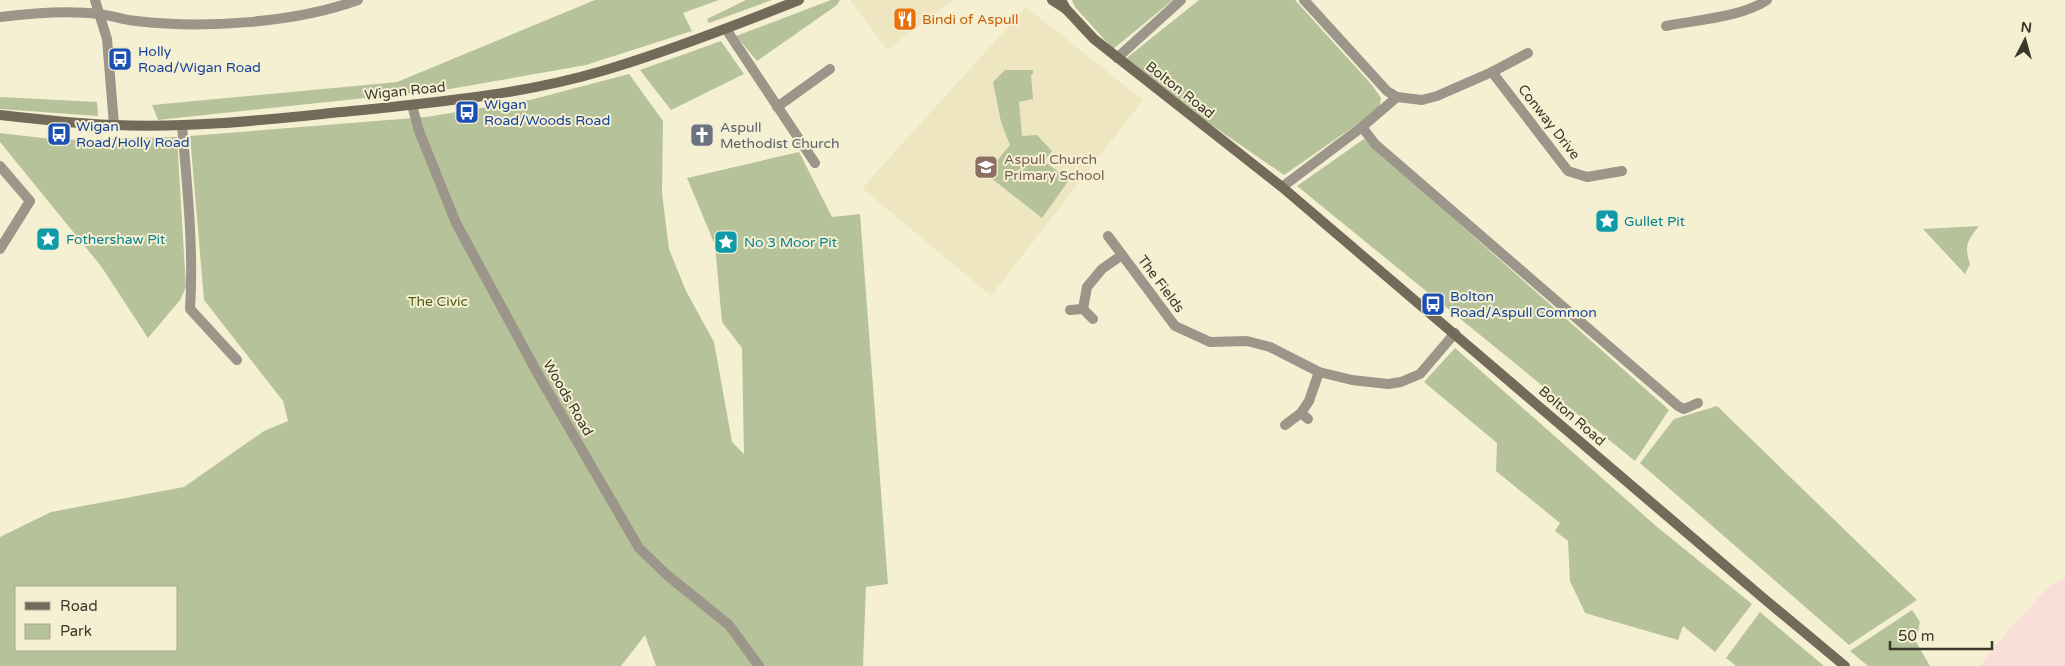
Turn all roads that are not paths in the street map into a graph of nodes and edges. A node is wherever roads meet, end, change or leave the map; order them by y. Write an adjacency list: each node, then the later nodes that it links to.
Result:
1 (95, 0): 9 (street)
2 (358, 0): 9 (street)
3 (799, 0): 12 (main road, Wigan Road)
4 (1052, 0): 8 (main road, Bolton Road)
5 (1181, 0): 14 (street)
6 (1304, 0): 17 (street)
7 (1767, 0): 11 (street)
8 (1064, 5): 14 (main road, Bolton Road)
9 (100, 14): 10 (street); 22 (street)
10 (0, 18)
11 (1666, 26)
12 (726, 29): 18 (main road, Wigan Road); 19 (street)
13 (1528, 53): 16 (street)
14 (1116, 58): 27 (main road, Bolton Road)
15 (830, 69): 19 (street)
16 (1492, 72): 17 (street); 26 (street, Conway Drive)
17 (1397, 97): 23 (street)
18 (412, 105): 21 (main road, Wigan Road); 39 (street, Woods Road)
19 (777, 107): 24 (street)
20 (0, 115): 22 (main road, Wigan Road)
21 (182, 124): 22 (main road, Wigan Road); 35 (street)
22 (114, 125)
23 (1362, 127): 27 (street); 37 (street)
24 (815, 163)
25 (0, 166): 29 (street)
26 (1622, 171)
27 (1282, 187): 34 (main road, Bolton Road)
28 (1108, 236): 30 (street, The Fields)
29 (0, 249)
30 (1122, 255): 31 (street, The Fields); 36 (street, The Fields)
31 (1083, 309): 32 (street); 33 (street)
32 (1070, 310)
33 (1093, 319)
34 (1454, 334): 36 (street, The Fields); 40 (main road, Bolton Road)
35 (237, 360)
36 (1320, 372): 38 (street)
37 (1698, 403)
38 (1285, 425)
39 (759, 666)
40 (1845, 666)

